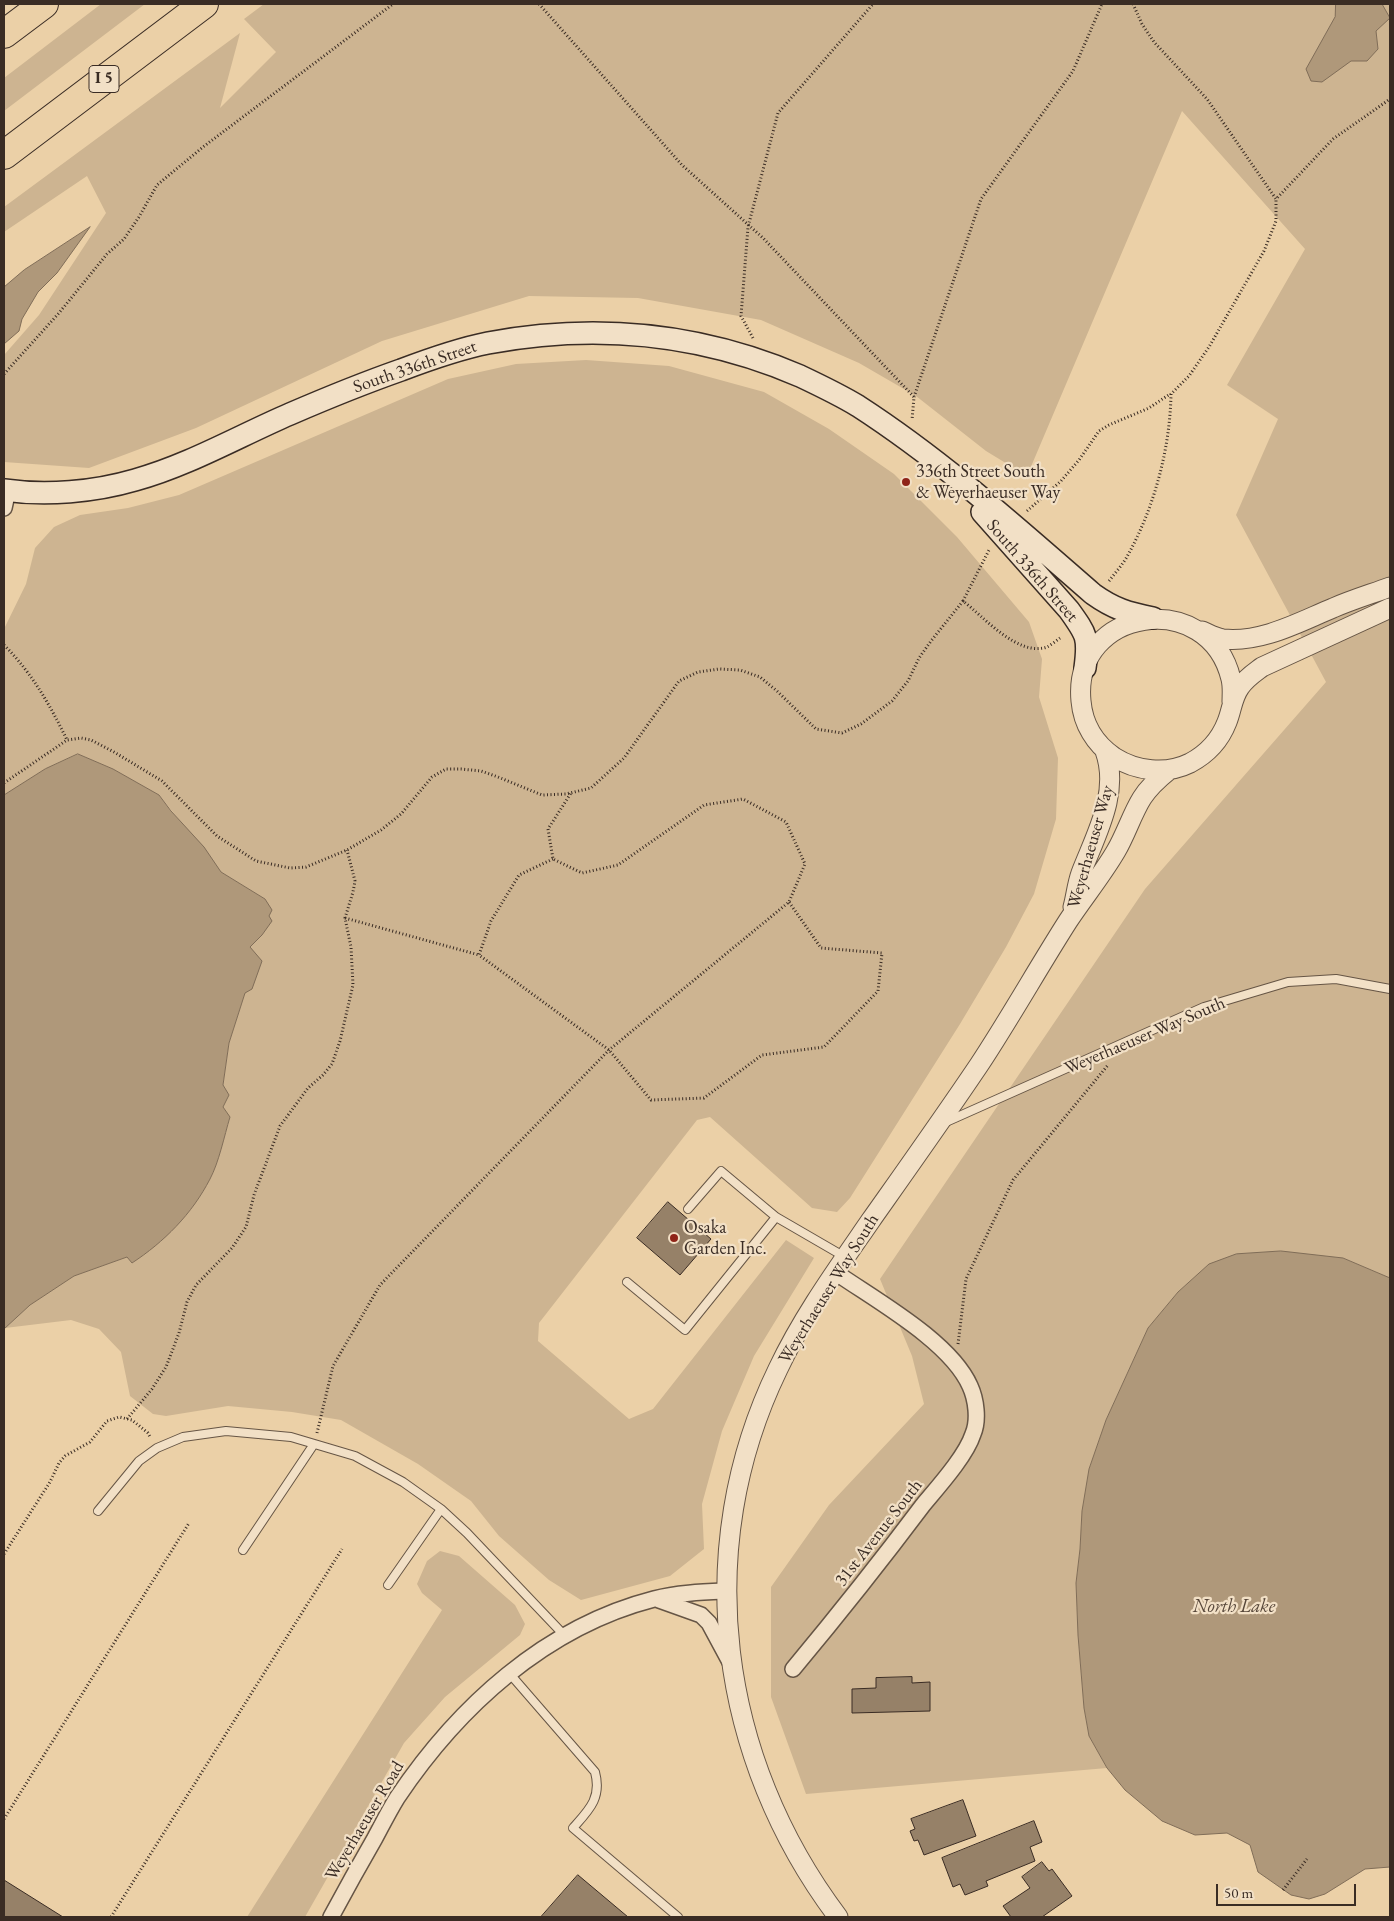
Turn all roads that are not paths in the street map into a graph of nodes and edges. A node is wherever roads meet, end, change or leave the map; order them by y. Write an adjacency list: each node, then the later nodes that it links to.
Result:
1 (44, 4): 3 (highway)
2 (204, 4): 4 (highway, I 5)
3 (4, 34)
4 (4, 155)
5 (910, 443): 6 (main road, South 336th Street); 9 (main road, South 336th Street); 11 (main road, South 336th Street)
6 (5, 496)
7 (1390, 587): 10 (street)
8 (1390, 608): 12 (street)
9 (1153, 618): 10 (street); 11 (street)
10 (1196, 629): 12 (street)
11 (1085, 668): 13 (street)
12 (1232, 702): 14 (street)
13 (1105, 750): 14 (street); 15 (street, Weyerhaeuser Way)
14 (1169, 770): 15 (street, Weyerhaeuser Way)
15 (1071, 917): 17 (street, Weyerhaeuser Way South)
16 (1390, 989): 17 (lane, Weyerhaeuser Way South)
17 (937, 1126): 20 (street, Weyerhaeuser Way South)
18 (688, 1209): 19 (lane)
19 (776, 1217): 20 (lane); 21 (lane)
20 (840, 1265): 27 (street, Weyerhaeuser Way South); 31 (street, 31st Avenue South)
21 (626, 1282)
22 (314, 1444): 23 (lane); 24 (lane); 25 (lane)
23 (441, 1509): 26 (lane); 29 (lane)
24 (98, 1511)
25 (243, 1550)
26 (388, 1585)
27 (726, 1591): 28 (street, Weyerhaeuser Road); 30 (street, Weyerhaeuser Way South)
28 (655, 1599): 29 (street, Weyerhaeuser Road); 30 (street)
29 (564, 1635): 32 (street, Weyerhaeuser Road)
30 (732, 1666): 35 (street, Weyerhaeuser Way South)
31 (793, 1669)
32 (510, 1674): 33 (street, Weyerhaeuser Road); 34 (lane)
33 (331, 1917)
34 (678, 1917)
35 (838, 1917)

